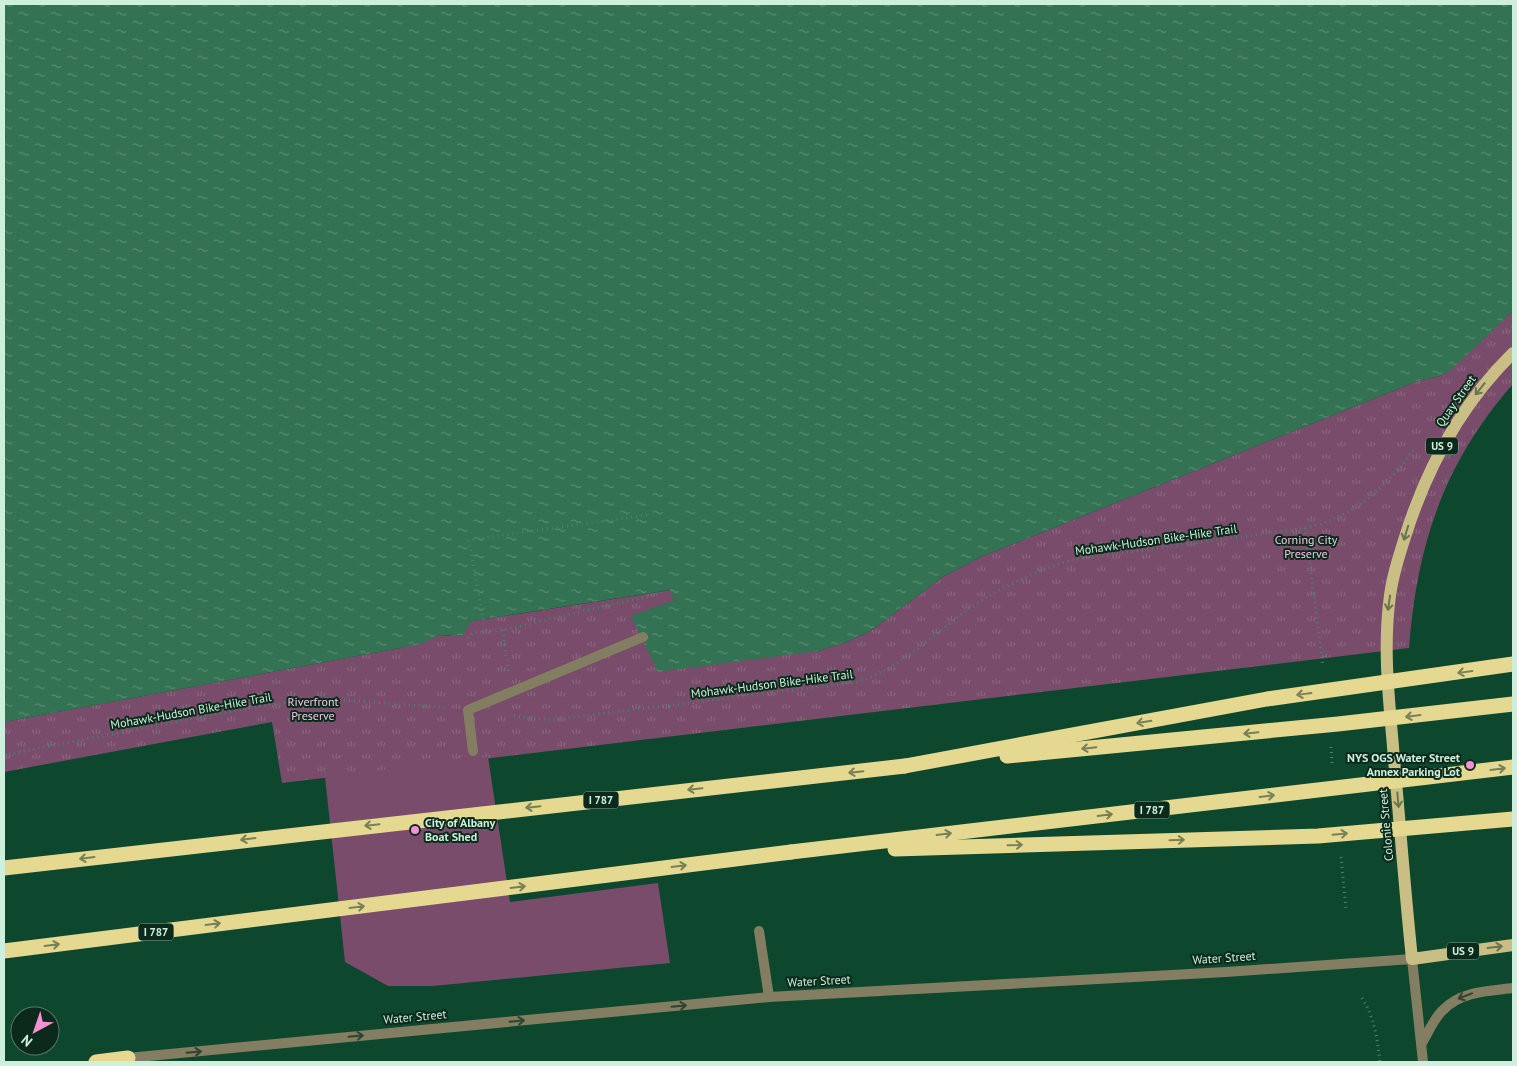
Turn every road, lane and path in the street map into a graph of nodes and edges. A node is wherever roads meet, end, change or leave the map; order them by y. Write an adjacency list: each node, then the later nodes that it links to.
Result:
1 (1513, 326): 2 (path)
2 (1502, 336)
3 (1513, 353): 6 (main road, Quay Street / US 9, one-way to 6)
4 (1418, 442): 15 (path, Mohawk-Hudson Bike-Hike Trail)
5 (648, 515): 8 (path)
6 (1399, 556): 26 (main road, Colonie Street / US 9, one-way to 26)
7 (662, 593): 9 (path)
8 (483, 620)
9 (503, 630): 10 (path); 13 (path)
10 (468, 638)
11 (643, 638): 13 (street)
12 (1513, 664): 18 (highway, one-way to 18, bridge)
13 (510, 692): 15 (street)
14 (1513, 704): 18 (highway, I 787, one-way to 18, bridge)
15 (468, 710): 16 (street); 17 (path, Mohawk-Hudson Bike-Hike Trail)
16 (473, 751)
17 (4, 755)
18 (904, 766): 22 (highway, I 787, one-way to 22)
19 (1513, 768): 21 (highway, I 787, one-way to 19, bridge)
20 (1513, 819): 21 (highway, one-way to 20, bridge)
21 (791, 852): 25 (highway, I 787, one-way to 21)
22 (4, 868)
23 (760, 931): 28 (street)
24 (1513, 945): 26 (main road, Water Street / US 9, one-way to 24)
25 (4, 950)
26 (1412, 959): 28 (street, Water Street); 30 (street, Colonie Street)
27 (1513, 988): 30 (street, one-way to 30)
28 (769, 997): 31 (street, Water Street, one-way to 28)
29 (1362, 998): 33 (path)
30 (1422, 1043): 34 (street, Colonie Street)
31 (128, 1058): 32 (highway)
32 (96, 1062)
33 (1380, 1062)
34 (1423, 1062)

